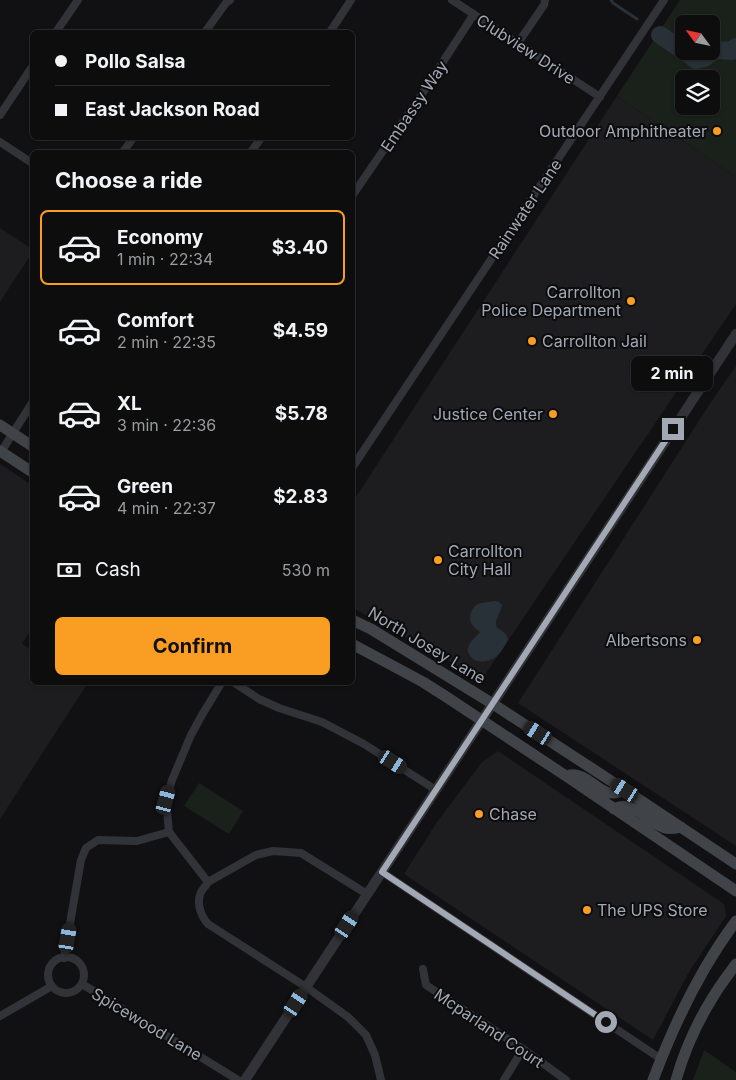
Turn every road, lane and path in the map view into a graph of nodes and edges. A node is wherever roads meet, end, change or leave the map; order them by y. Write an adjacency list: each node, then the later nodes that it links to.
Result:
1 (78, 0): 8 (street)
2 (230, 0): 9 (street)
3 (350, 0): 10 (street)
4 (452, 0): 7 (street, Clubview Drive)
5 (545, 0): 11 (street)
6 (664, 0): 13 (street, Rainwater Lane)
7 (474, 14): 11 (street, Clubview Drive); 19 (street, Embassy Way)
8 (57, 30)
9 (206, 30)
10 (331, 30)
11 (518, 43): 13 (street, Clubview Drive)
12 (30, 70): 14 (street)
13 (600, 97): 26 (street, Rainwater Lane)
14 (0, 115)
15 (259, 140): 17 (street)
16 (0, 142): 18 (street)
17 (252, 150)
18 (30, 162)
19 (355, 192)
20 (736, 334): 32 (street)
21 (30, 406): 23 (street)
22 (0, 425): 23 (main road)
23 (12, 434): 24 (main road); 25 (street)
24 (30, 445)
25 (0, 452): 27 (main road)
26 (355, 464)
27 (30, 471)
28 (355, 622): 32 (main road, North Josey Lane)
29 (355, 646): 33 (main road, North Josey Lane)
30 (220, 685): 39 (street)
31 (238, 685): 35 (street)
32 (493, 704): 33 (street); 36 (main road, North Josey Lane)
33 (482, 720): 34 (main road, North Josey Lane); 35 (street)
34 (566, 776): 36 (main road); 37 (main road, North Josey Lane)
35 (436, 790): 41 (street)
36 (625, 790): 38 (main road, North Josey Lane)
37 (614, 809): 38 (main road); 43 (main road, North Josey Lane)
38 (681, 827): 40 (main road, North Josey Lane)
39 (169, 832): 42 (street); 46 (street)
40 (736, 864)
41 (382, 872): 44 (street); 54 (street)
42 (208, 882): 44 (street); 51 (street)
43 (736, 891)
44 (368, 894): 51 (street)
45 (736, 921): 54 (main road)
46 (64, 958): 49 (street, Spicewood Lane); 50 (street)
47 (736, 964): 55 (main road)
48 (423, 969): 53 (street, Mcparland Court)
49 (82, 984): 50 (street, Spicewood Lane); 56 (street, Spicewood Lane)
50 (52, 986): 52 (street)
51 (306, 987): 57 (street); 58 (street)
52 (0, 1016)
53 (522, 1049): 59 (street); 60 (street, Mcparland Court)
54 (661, 1059): 55 (main road); 61 (main road)
55 (680, 1067): 62 (main road)
56 (238, 1080)
57 (245, 1080)
58 (381, 1080)
59 (504, 1080)
60 (566, 1080)
61 (653, 1080)
62 (676, 1080)

